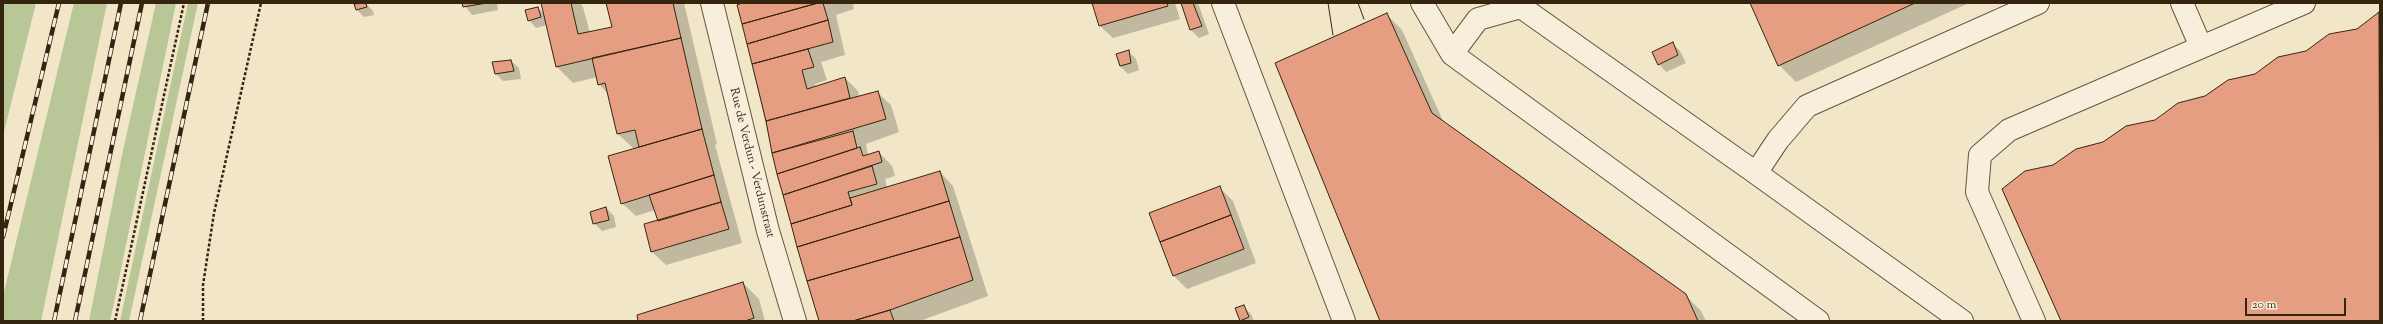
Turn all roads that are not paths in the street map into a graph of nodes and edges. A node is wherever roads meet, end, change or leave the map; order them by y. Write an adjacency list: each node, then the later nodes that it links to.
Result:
1 (712, 3): 10 (street, Rue de Verdun - Verdunstraat)
2 (1223, 3): 11 (street)
3 (1422, 3): 8 (street)
4 (2038, 3): 9 (street)
5 (2182, 3): 7 (street)
6 (2304, 3): 7 (street)
7 (2201, 47): 14 (street)
8 (1452, 54): 9 (street); 12 (street)
9 (1756, 173): 13 (street)
10 (796, 321)
11 (1344, 321)
12 (1818, 321)
13 (1962, 321)
14 (2034, 321)

